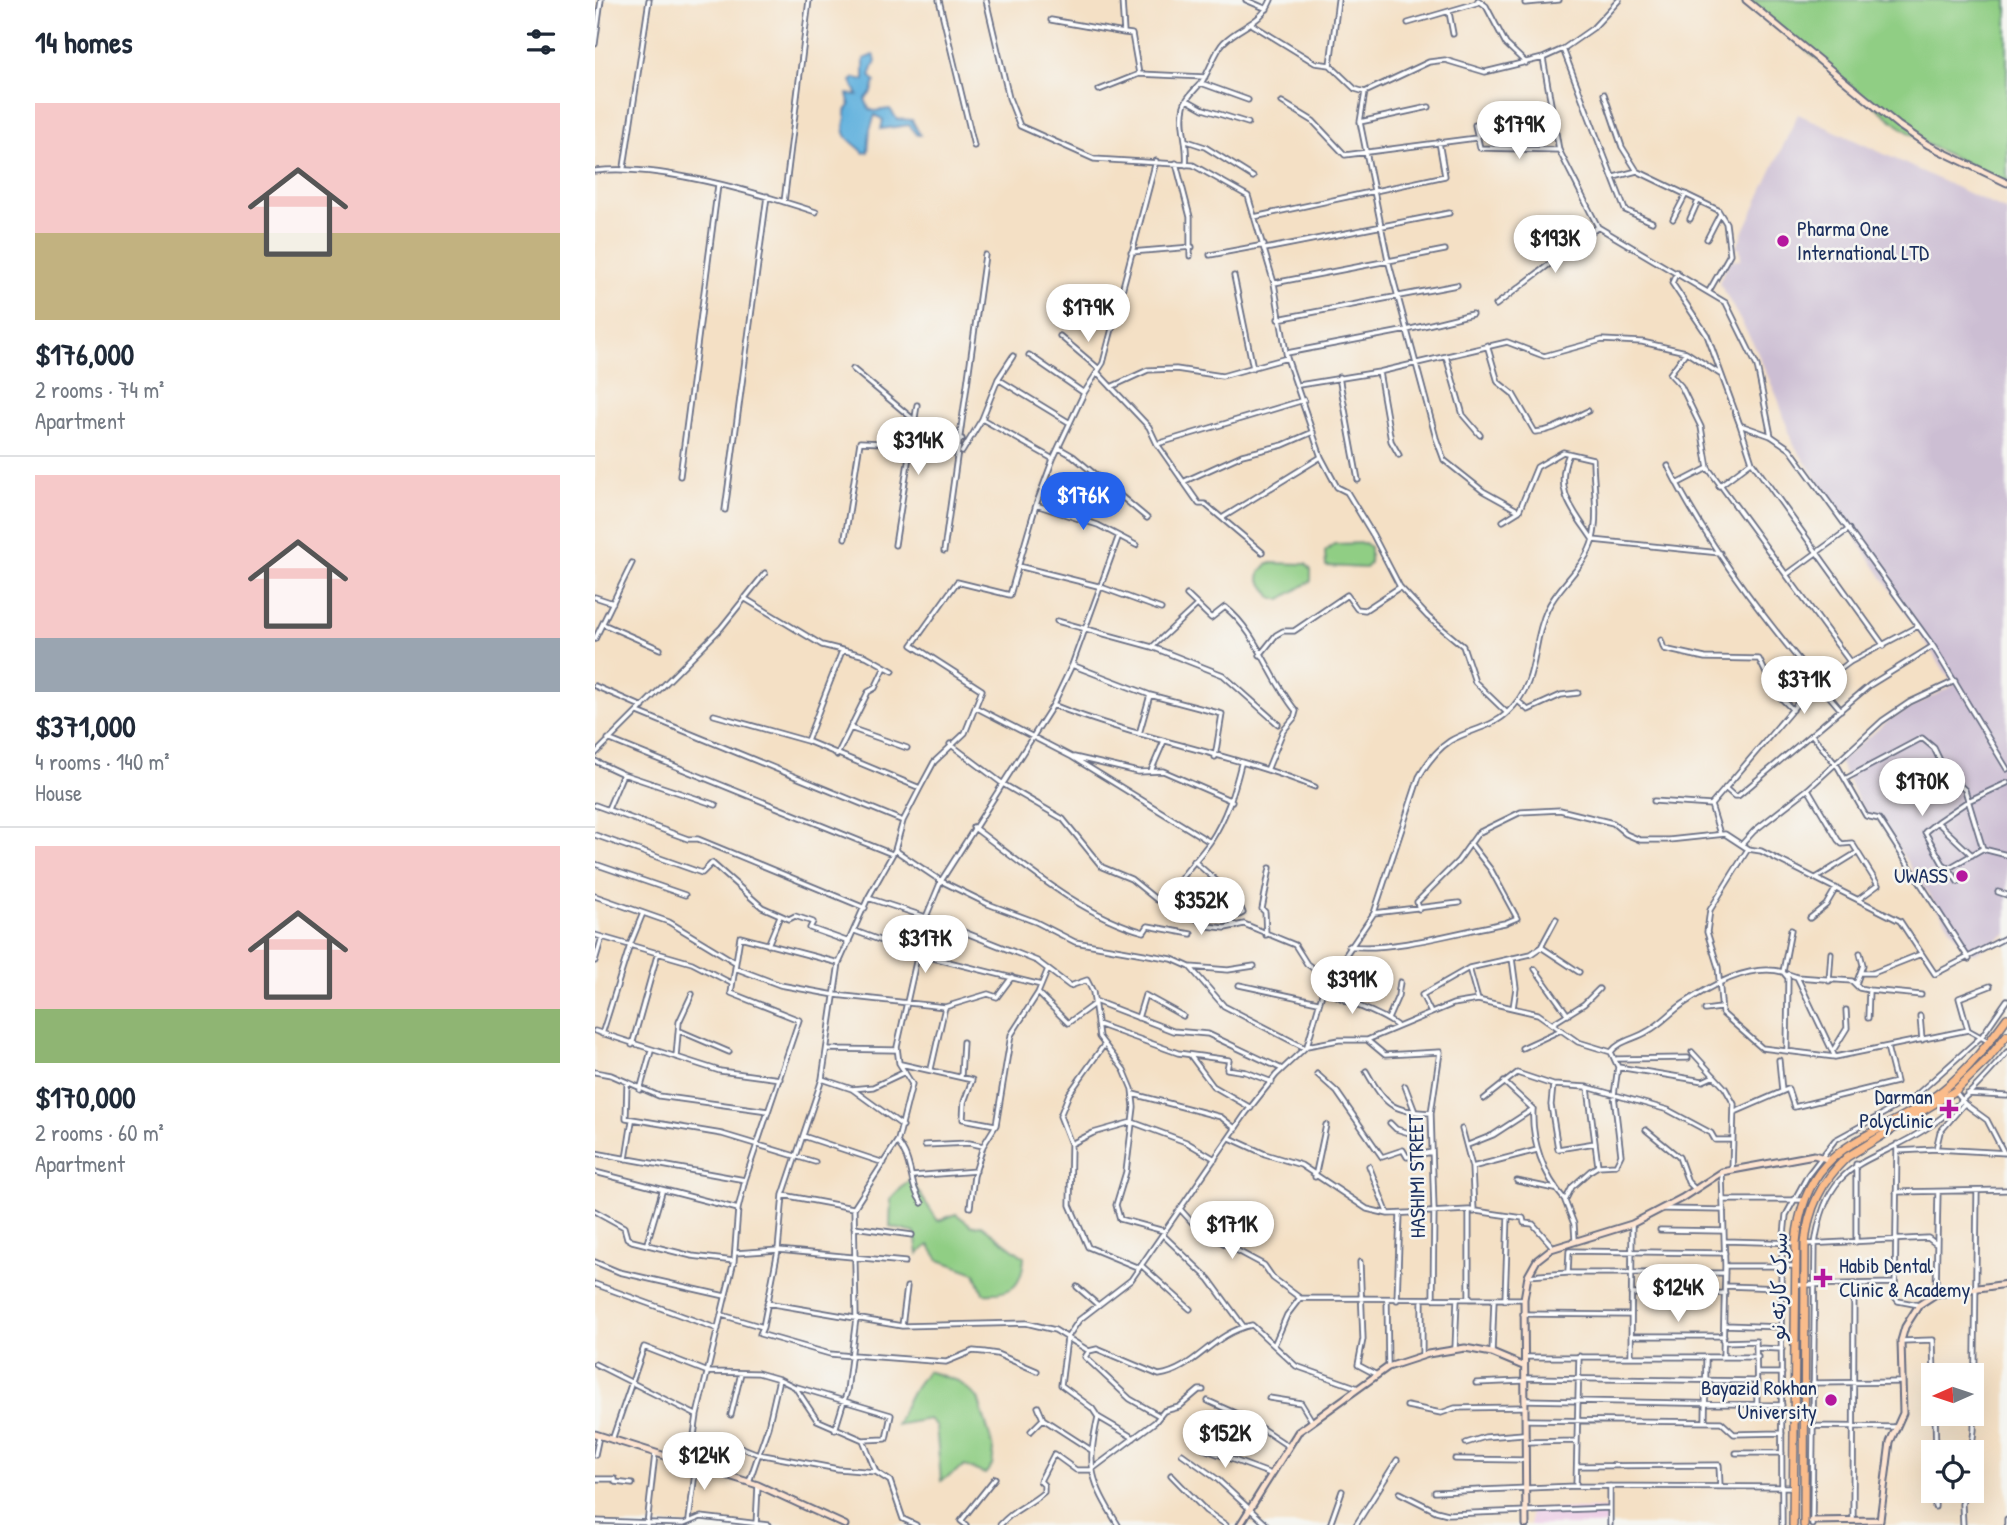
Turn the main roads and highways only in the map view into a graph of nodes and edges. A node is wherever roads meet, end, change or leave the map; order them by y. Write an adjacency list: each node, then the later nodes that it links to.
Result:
1 (2007, 1018): 3 (highway, سرک کارته نو)
2 (2007, 1035): 4 (highway, سرک کارته نو)
3 (1980, 1055): 4 (highway); 6 (highway, سرک کارته نو)
4 (1987, 1060): 5 (highway, سرک کارته نو)
5 (1809, 1524)
6 (1793, 1525)

